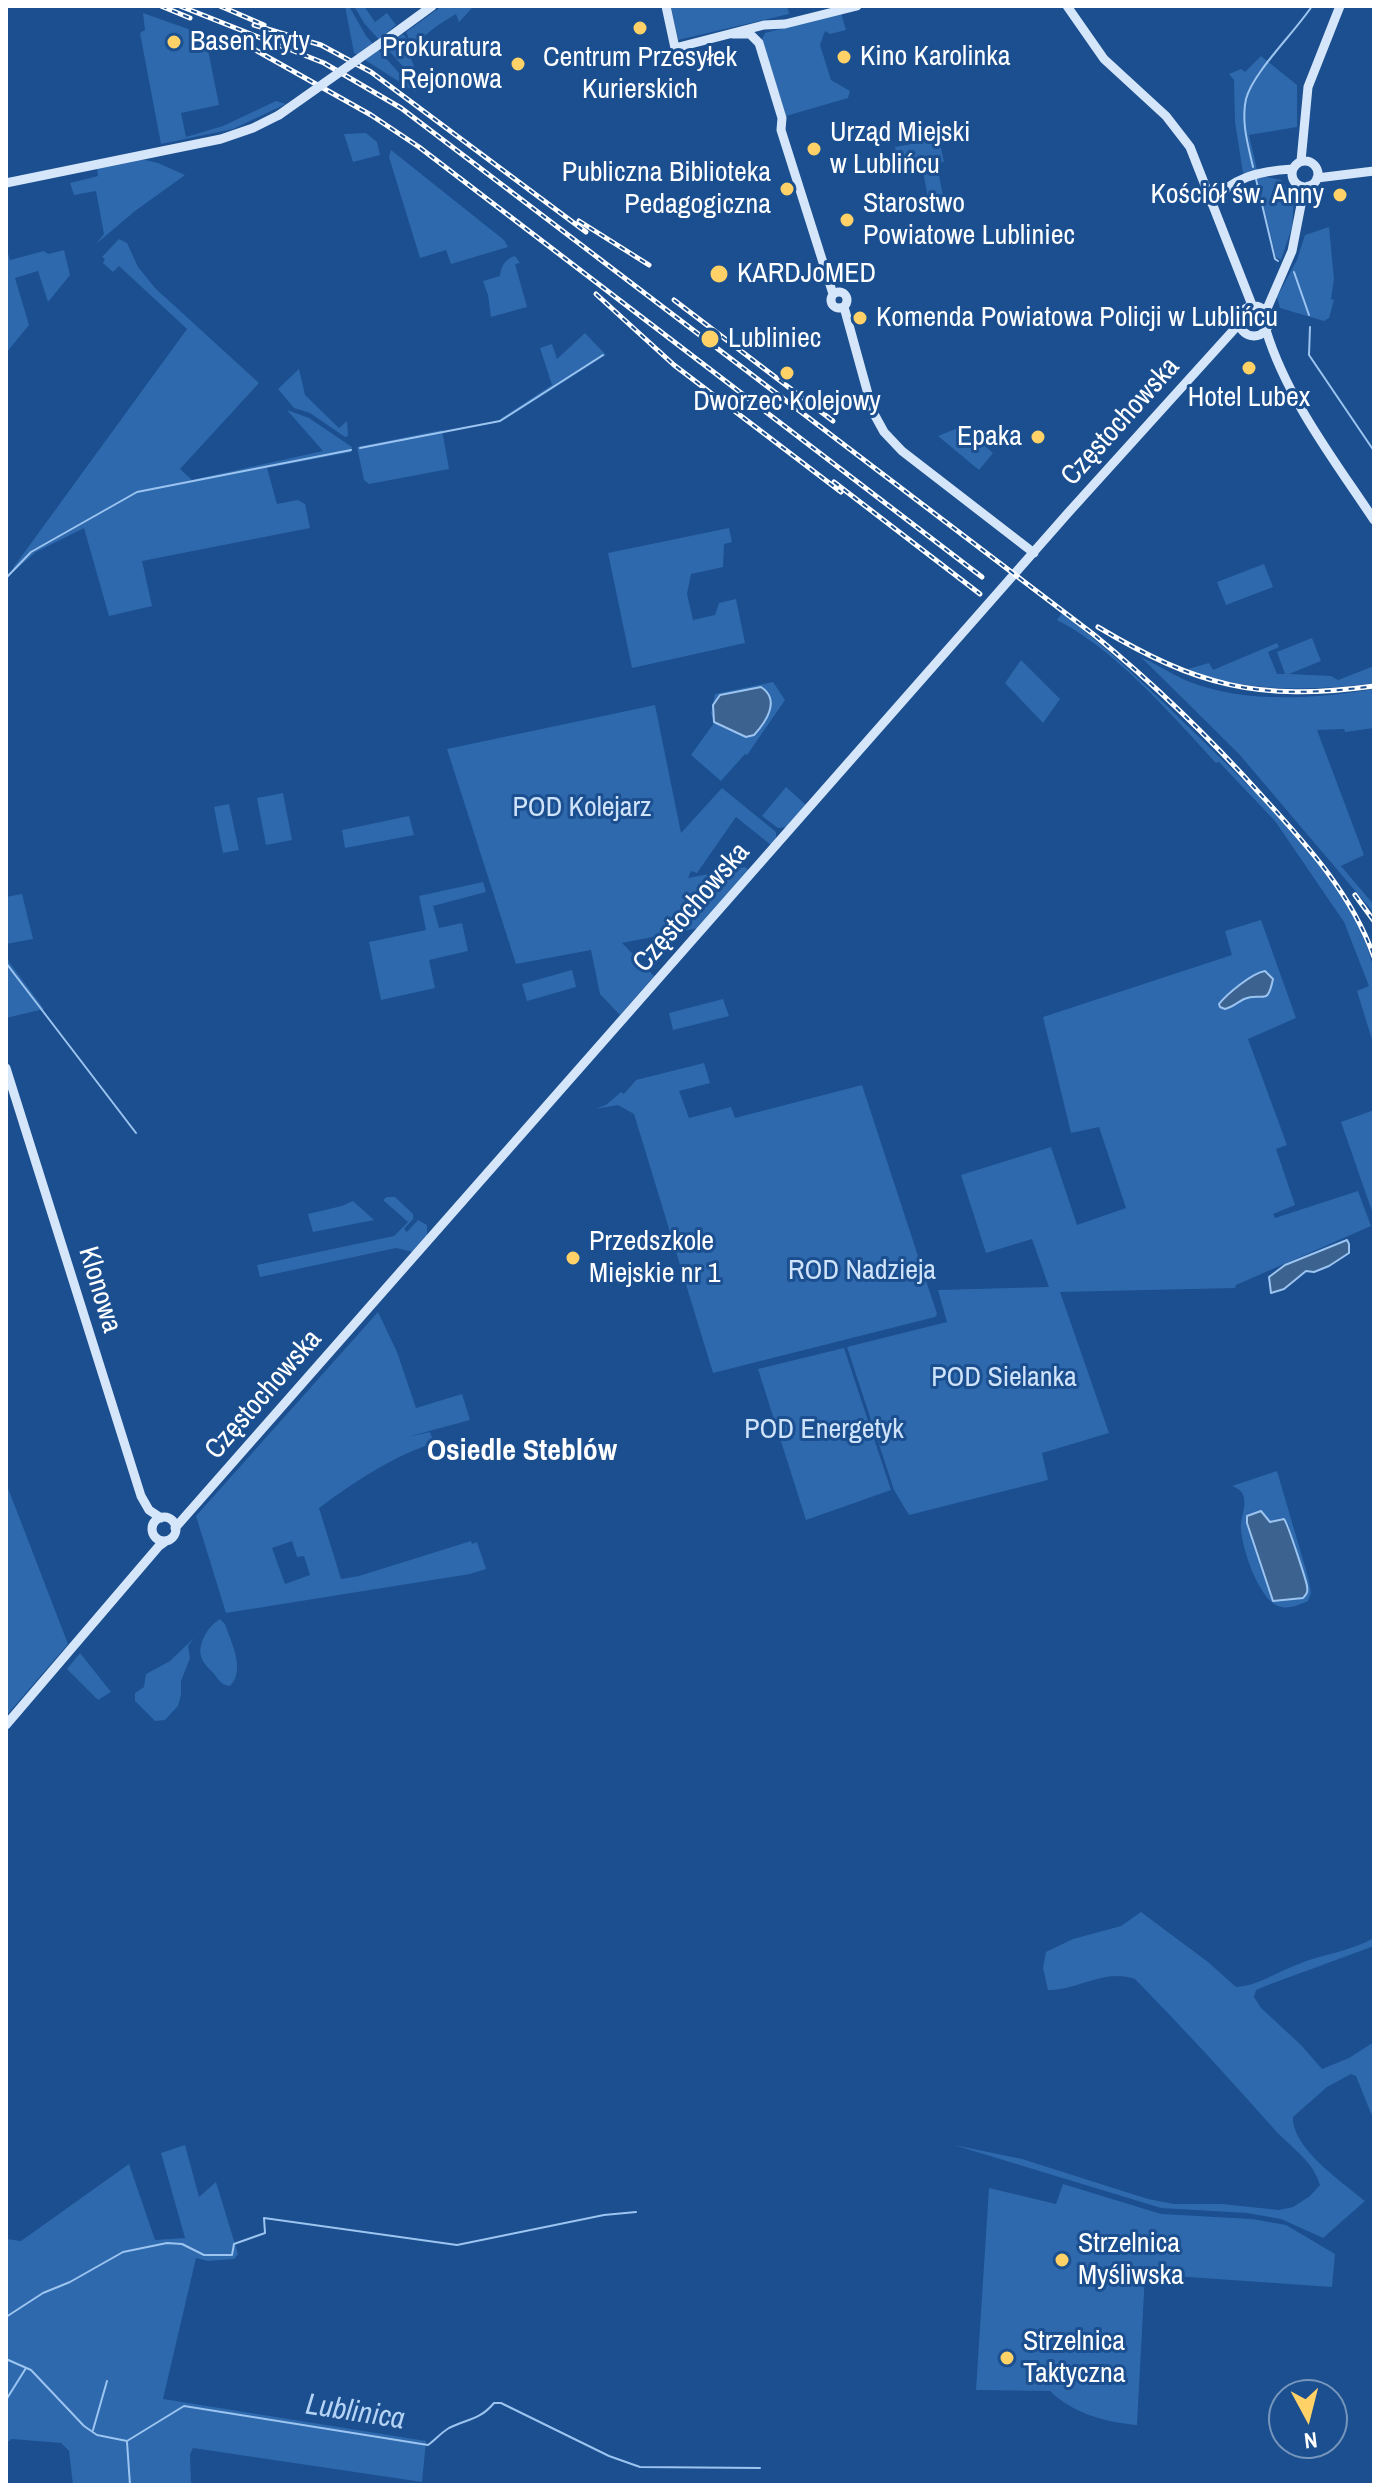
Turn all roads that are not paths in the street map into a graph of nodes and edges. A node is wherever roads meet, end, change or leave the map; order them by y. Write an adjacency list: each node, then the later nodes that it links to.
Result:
1 (432, 6): 13 (main road, bridge)
2 (666, 6): 7 (main road)
3 (857, 6): 6 (main road)
4 (1067, 6): 15 (main road)
5 (1340, 6): 9 (main road)
6 (785, 24): 7 (main road); 8 (main road)
7 (733, 34): 8 (main road)
8 (759, 43): 21 (main road)
9 (1305, 162): 11 (main road); 12 (main road)
10 (1374, 171): 12 (main road)
11 (1292, 173): 14 (main road); 15 (main road)
12 (1317, 174): 14 (main road)
13 (6, 183)
14 (1304, 186): 16 (main road)
15 (1211, 203): 16 (main road)
16 (1258, 307): 17 (main road, Częstochowska); 18 (main road)
17 (1239, 324): 18 (main road); 19 (main road, Częstochowska)
18 (1256, 333): 19 (main road, Częstochowska); 20 (main road)
19 (1221, 344): 21 (main road, Częstochowska)
20 (1374, 520)
21 (1034, 553): 23 (main road, Częstochowska)
22 (6, 1068): 23 (main road, Klonowa)
23 (163, 1525): 24 (main road); 24 (main road); 25 (main road)
24 (166, 1541): 25 (main road)
25 (145, 1564): 26 (main road)
26 (6, 1725)

